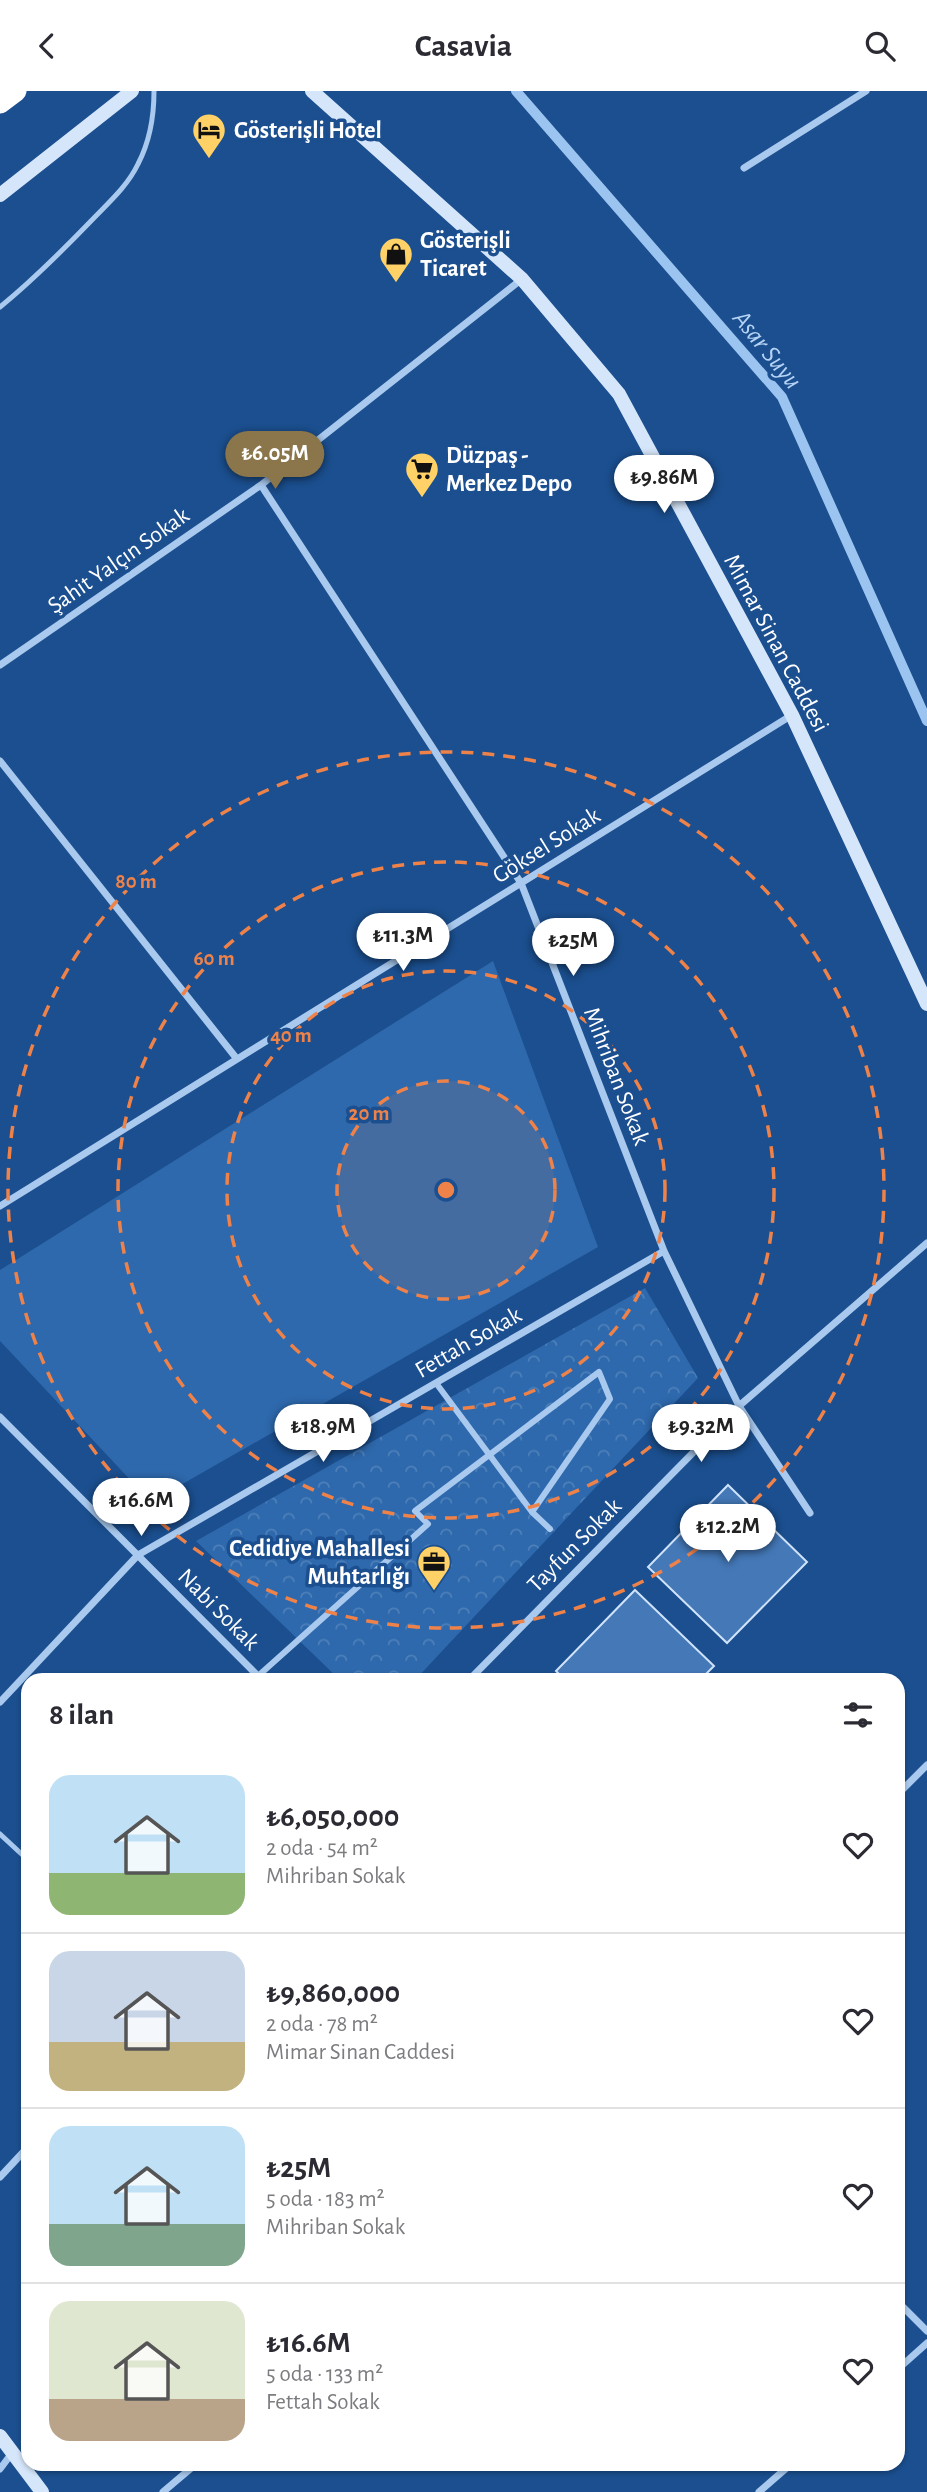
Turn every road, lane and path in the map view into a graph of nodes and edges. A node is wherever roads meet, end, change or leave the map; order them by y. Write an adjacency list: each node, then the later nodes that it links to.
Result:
1 (16, 91): 6 (highway)
2 (132, 91): 8 (main road)
3 (154, 91): 10 (lane)
4 (312, 91): 9 (main road, Mimar Sinan Caddesi)
5 (866, 91): 7 (street)
6 (0, 103)
7 (744, 168)
8 (0, 195)
9 (522, 279): 11 (street, Şahit Yalçın Sokak); 13 (main road, Mimar Sinan Caddesi)
10 (0, 307)
11 (261, 485): 12 (street, Şahit Yalçın Sokak); 15 (street, Mihriban Sokak)
12 (0, 665)
13 (792, 715): 15 (street, Göksel Sokak); 16 (main road, Mimar Sinan Caddesi)
14 (0, 761): 17 (street)
15 (521, 883): 17 (street, Göksel Sokak); 20 (street, Mihriban Sokak)
16 (927, 1004)
17 (237, 1059): 18 (street, Göksel Sokak)
18 (0, 1206)
19 (927, 1243): 22 (street, Tayfun Sokak)
20 (664, 1251): 21 (street, Fettah Sokak); 22 (street, Mihriban Sokak)
21 (436, 1383): 24 (street); 28 (street, Fettah Sokak)
22 (738, 1406): 26 (street, Mihriban Sokak); 32 (street, Tayfun Sokak)
23 (0, 1417): 28 (street, Nabi Sokak)
24 (488, 1455): 25 (street); 25 (street); 31 (street)
25 (532, 1513): 27 (street)
26 (810, 1513)
27 (550, 1529)
28 (138, 1555): 29 (street, Fettah Sokak); 30 (street, Nabi Sokak)
29 (27, 1673)
30 (255, 1673)
31 (265, 1673)
32 (476, 1673)
33 (21, 1680): 34 (street, Fettah Sokak)
34 (0, 1702)
35 (927, 1765): 36 (street)
36 (905, 1787)
37 (0, 1834): 38 (lane)
38 (21, 1854)
39 (21, 2154): 40 (street)
40 (0, 2177)
41 (905, 2309): 42 (street)
42 (927, 2331)
43 (927, 2343): 44 (street)
44 (905, 2363)
45 (0, 2436): 46 (main road)
46 (13, 2453): 47 (main road); 48 (street)
47 (21, 2464)
48 (0, 2469)
49 (26, 2471): 52 (main road)
50 (188, 2471): 53 (street)
51 (783, 2471): 54 (street)
52 (42, 2492)
53 (163, 2492)
54 (759, 2492)

